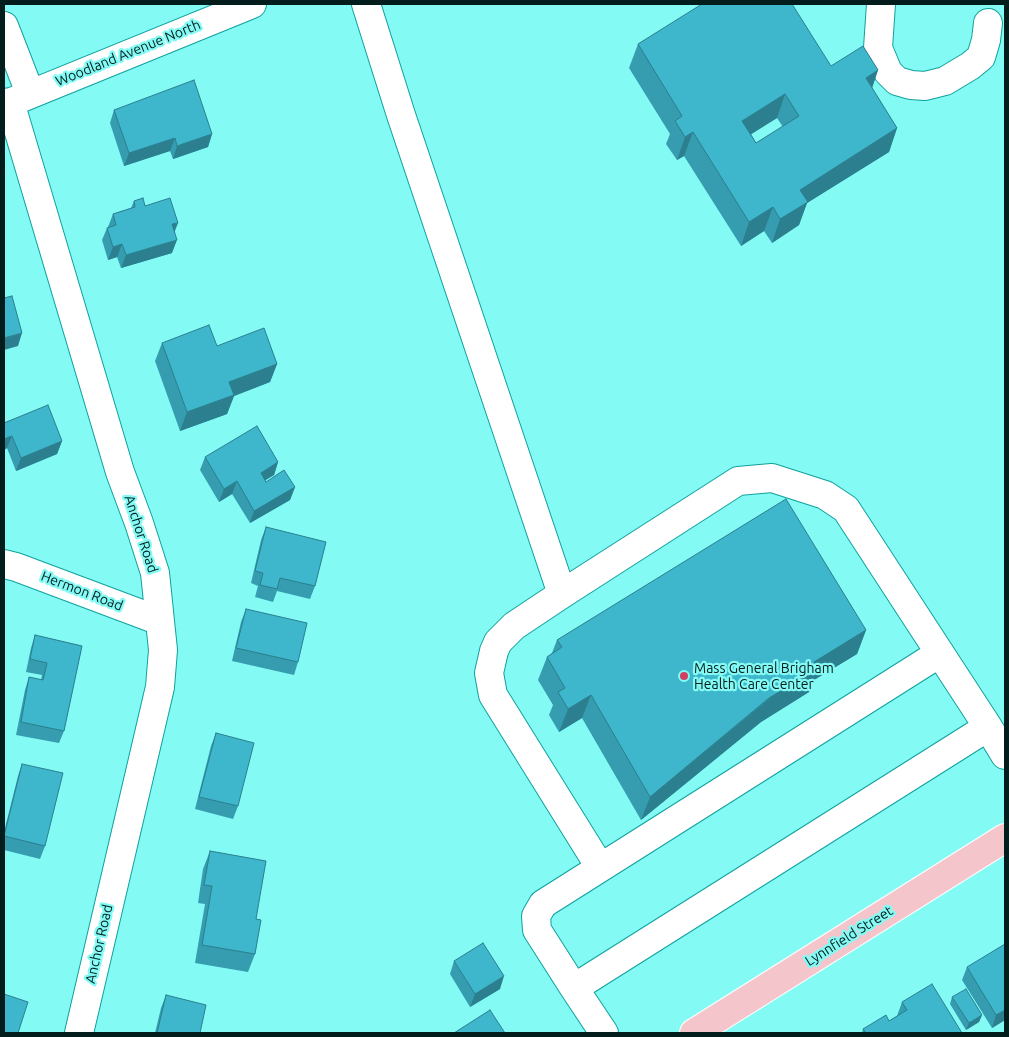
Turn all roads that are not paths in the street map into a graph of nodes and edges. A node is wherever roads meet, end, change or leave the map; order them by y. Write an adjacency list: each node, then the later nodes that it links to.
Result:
1 (252, 4): 6 (street, Woodland Avenue North)
2 (366, 4): 8 (street)
3 (881, 4): 4 (street)
4 (988, 23)
5 (4, 26): 6 (street, Anchor Road)
6 (14, 100): 9 (street, Anchor Road)
7 (4, 564): 9 (street, Hermon Road)
8 (562, 594): 10 (street); 14 (street)
9 (160, 621): 16 (street, Anchor Road)
10 (940, 653): 11 (street); 14 (street)
11 (988, 727): 12 (street); 15 (street)
12 (1005, 755)
13 (1005, 838): 18 (main road, Lynnfield Street)
14 (600, 868): 15 (street)
15 (574, 988): 17 (street)
16 (79, 1033)
17 (604, 1033)
18 (694, 1033)

